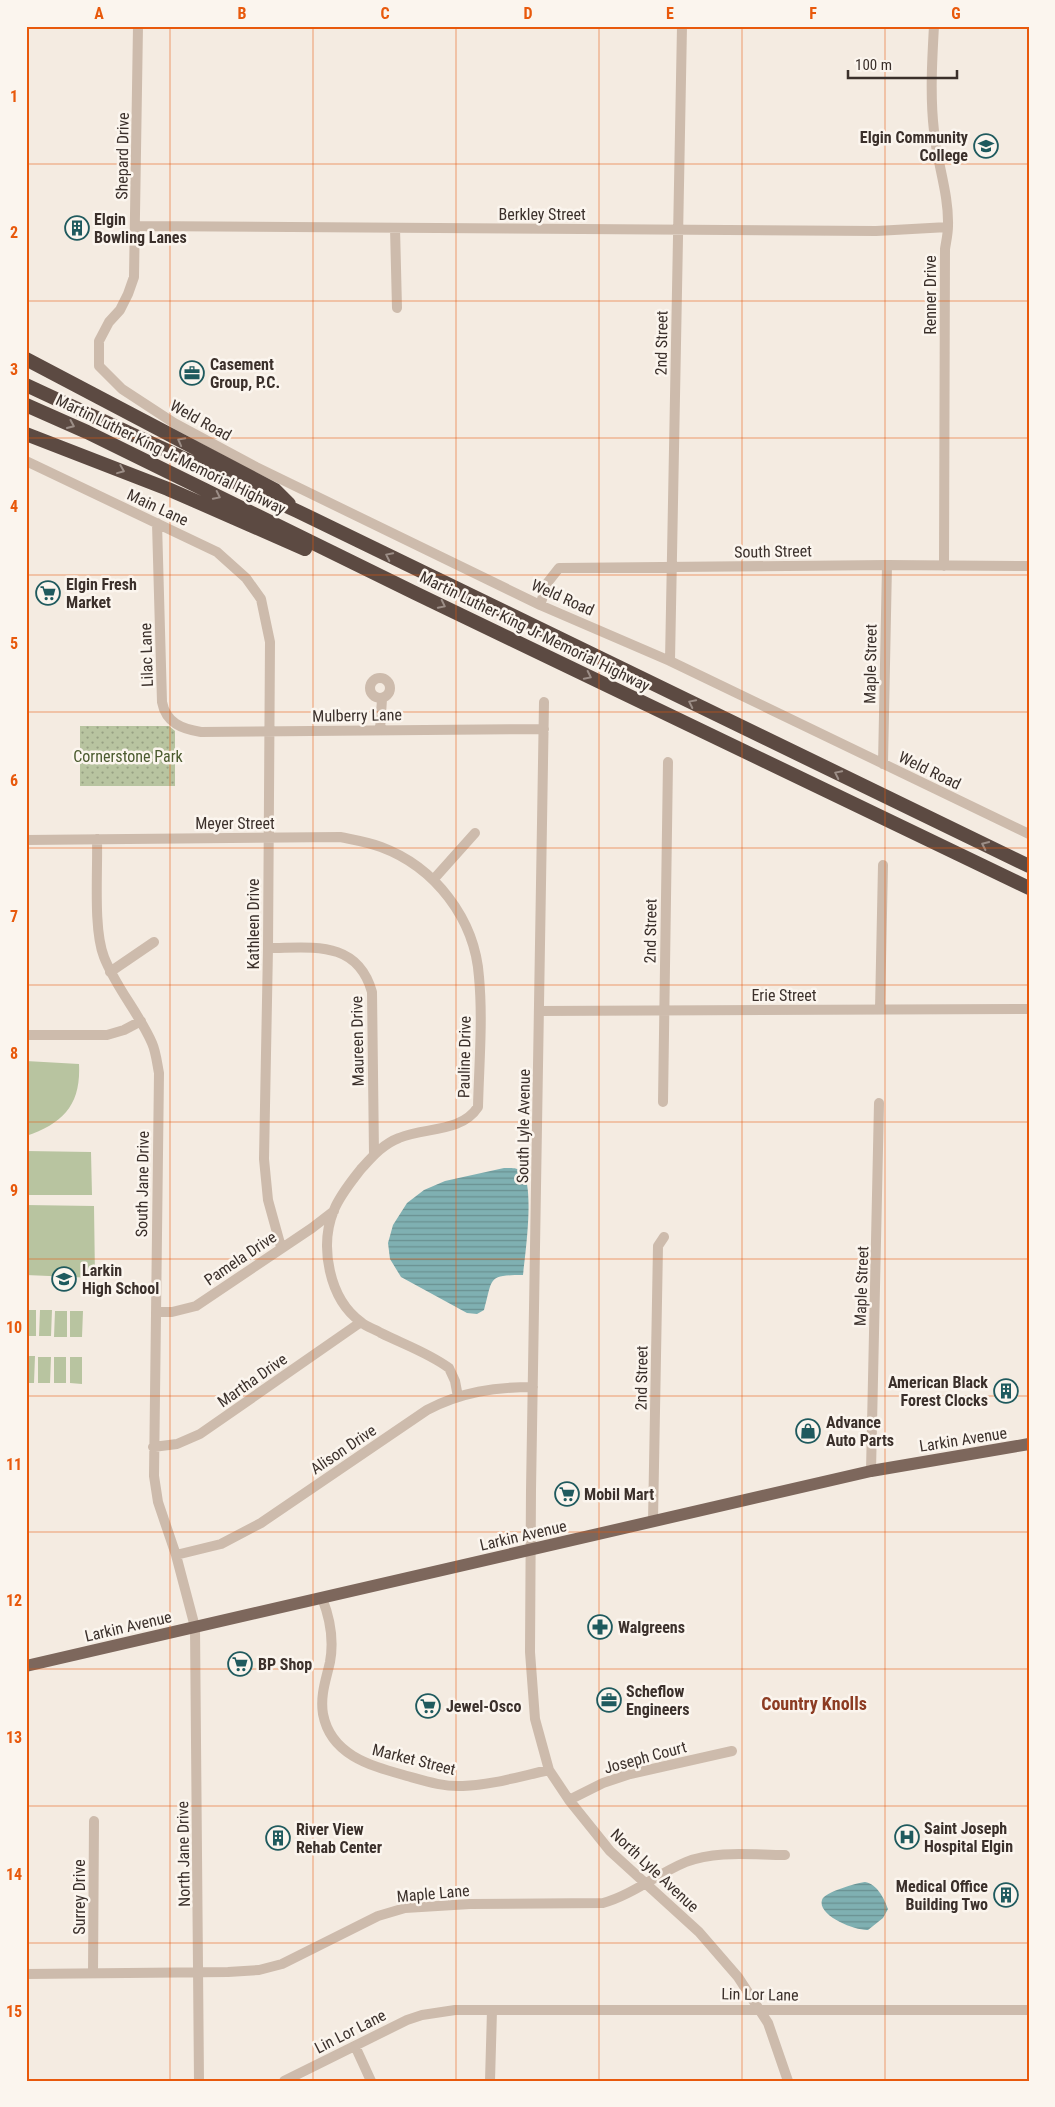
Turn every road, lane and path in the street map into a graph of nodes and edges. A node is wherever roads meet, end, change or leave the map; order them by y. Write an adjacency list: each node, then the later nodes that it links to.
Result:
1 (138, 26): 4 (street, Shepard Drive)
2 (682, 26): 7 (street, 2nd Street)
3 (934, 26): 5 (street, Renner Drive)
4 (136, 226): 6 (street, Berkley Street); 10 (street, Shepard Drive)
5 (948, 227): 7 (street, Berkley Street); 18 (street, Renner Drive)
6 (395, 228): 7 (street, Berkley Street); 8 (street)
7 (678, 230): 20 (street, 2nd Street)
8 (398, 308)
9 (26, 359): 15 (highway, one-way to 9)
10 (99, 366): 23 (street, Weld Road)
11 (26, 385): 15 (highway, Martin Luther King Jr Memorial Highway)
12 (26, 405): 21 (highway, Martin Luther King Jr Memorial Highway, one-way to 21)
13 (26, 434): 21 (highway, one-way to 21)
14 (26, 461): 16 (street, Main Lane)
15 (297, 511): 39 (highway, Martin Luther King Jr Memorial Highway, one-way to 15)
16 (157, 523): 22 (street, Main Lane); 27 (street, Lilac Lane)
17 (887, 565): 18 (street, South Street); 20 (street, South Street); 32 (street, Maple Street)
18 (944, 566): 19 (street, South Street)
19 (1029, 566)
20 (672, 567): 23 (street, South Street); 24 (street, 2nd Street)
21 (414, 592): 41 (highway, Martin Luther King Jr Memorial Highway, one-way to 41)
22 (261, 599): 30 (street, Kathleen Drive)
23 (540, 605): 24 (street, Weld Road)
24 (670, 661): 32 (street, Weld Road)
25 (382, 699): 29 (street)
26 (544, 702): 28 (street, South Lyle Avenue)
27 (173, 722): 30 (street, Mulberry Lane)
28 (544, 729): 29 (street, Mulberry Lane); 48 (street, South Lyle Avenue)
29 (380, 730): 30 (street, Mulberry Lane)
30 (270, 731): 35 (street, Kathleen Drive)
31 (668, 762): 46 (street, 2nd Street)
32 (883, 764): 34 (street, Weld Road)
33 (474, 833): 40 (street)
34 (1029, 834)
35 (268, 838): 37 (street, Meyer Street); 40 (street, Meyer Street); 43 (street, Kathleen Drive)
36 (26, 840): 37 (street, Meyer Street)
37 (97, 840): 44 (street, South Jane Drive)
38 (883, 865): 45 (street)
39 (1029, 866)
40 (433, 880): 53 (street, Pauline Drive)
41 (1029, 888)
42 (154, 942): 44 (street)
43 (268, 948): 53 (street, Maureen Drive); 56 (street, Kathleen Drive)
44 (110, 972): 49 (street, South Jane Drive)
45 (880, 1009): 46 (street, Erie Street); 47 (street, Erie Street)
46 (664, 1010): 48 (street, Erie Street); 51 (street, 2nd Street)
47 (1029, 1010)
48 (539, 1011): 59 (street, South Lyle Avenue)
49 (141, 1021): 50 (street); 57 (street, South Jane Drive)
50 (26, 1035)
51 (663, 1102)
52 (879, 1103): 63 (street, Maple Street)
53 (374, 1154): 54 (street, Pauline Drive)
54 (334, 1211): 56 (street, Pamela Drive); 58 (street, Pauline Drive)
55 (664, 1237): 64 (street, 2nd Street)
56 (281, 1247): 57 (street, Pamela Drive)
57 (156, 1312): 62 (street, South Jane Drive)
58 (361, 1322): 60 (street, Pauline Drive); 62 (street, Martha Drive)
59 (533, 1387): 60 (street, Alison Drive); 65 (street, South Lyle Avenue)
60 (458, 1397): 66 (street, Alison Drive)
61 (1029, 1444): 63 (main road, Larkin Avenue)
62 (153, 1446): 66 (street, South Jane Drive)
63 (871, 1471): 64 (main road, Larkin Avenue)
64 (654, 1521): 65 (main road, Larkin Avenue)
65 (530, 1550): 67 (main road, Larkin Avenue); 71 (street, North Lyle Avenue)
66 (176, 1555): 68 (street, South Jane Drive)
67 (322, 1598): 68 (main road, Larkin Avenue); 71 (street, Market Street)
68 (195, 1627): 69 (main road, Larkin Avenue); 76 (street, North Jane Drive)
69 (26, 1666)
70 (732, 1751): 72 (street, Joseph Court)
71 (549, 1770): 72 (street, North Lyle Avenue)
72 (569, 1800): 75 (street, North Lyle Avenue)
73 (94, 1821): 77 (street, Surrey Drive)
74 (785, 1855): 75 (street, Maple Lane)
75 (644, 1882): 76 (street, Maple Lane); 80 (street, North Lyle Avenue)
76 (199, 1971): 77 (street, Maple Lane); 83 (street, North Jane Drive)
77 (93, 1973): 78 (street, Maple Lane)
78 (26, 1974)
79 (492, 2010): 80 (street, Lin Lor Lane); 82 (street, Lin Lor Lane); 86 (street)
80 (760, 2010): 81 (street, Lin Lor Lane); 87 (street, North Lyle Avenue)
81 (1029, 2010)
82 (355, 2046): 84 (street, Lin Lor Lane); 85 (street)
83 (199, 2081)
84 (284, 2081)
85 (371, 2081)
86 (490, 2081)
87 (788, 2081)

